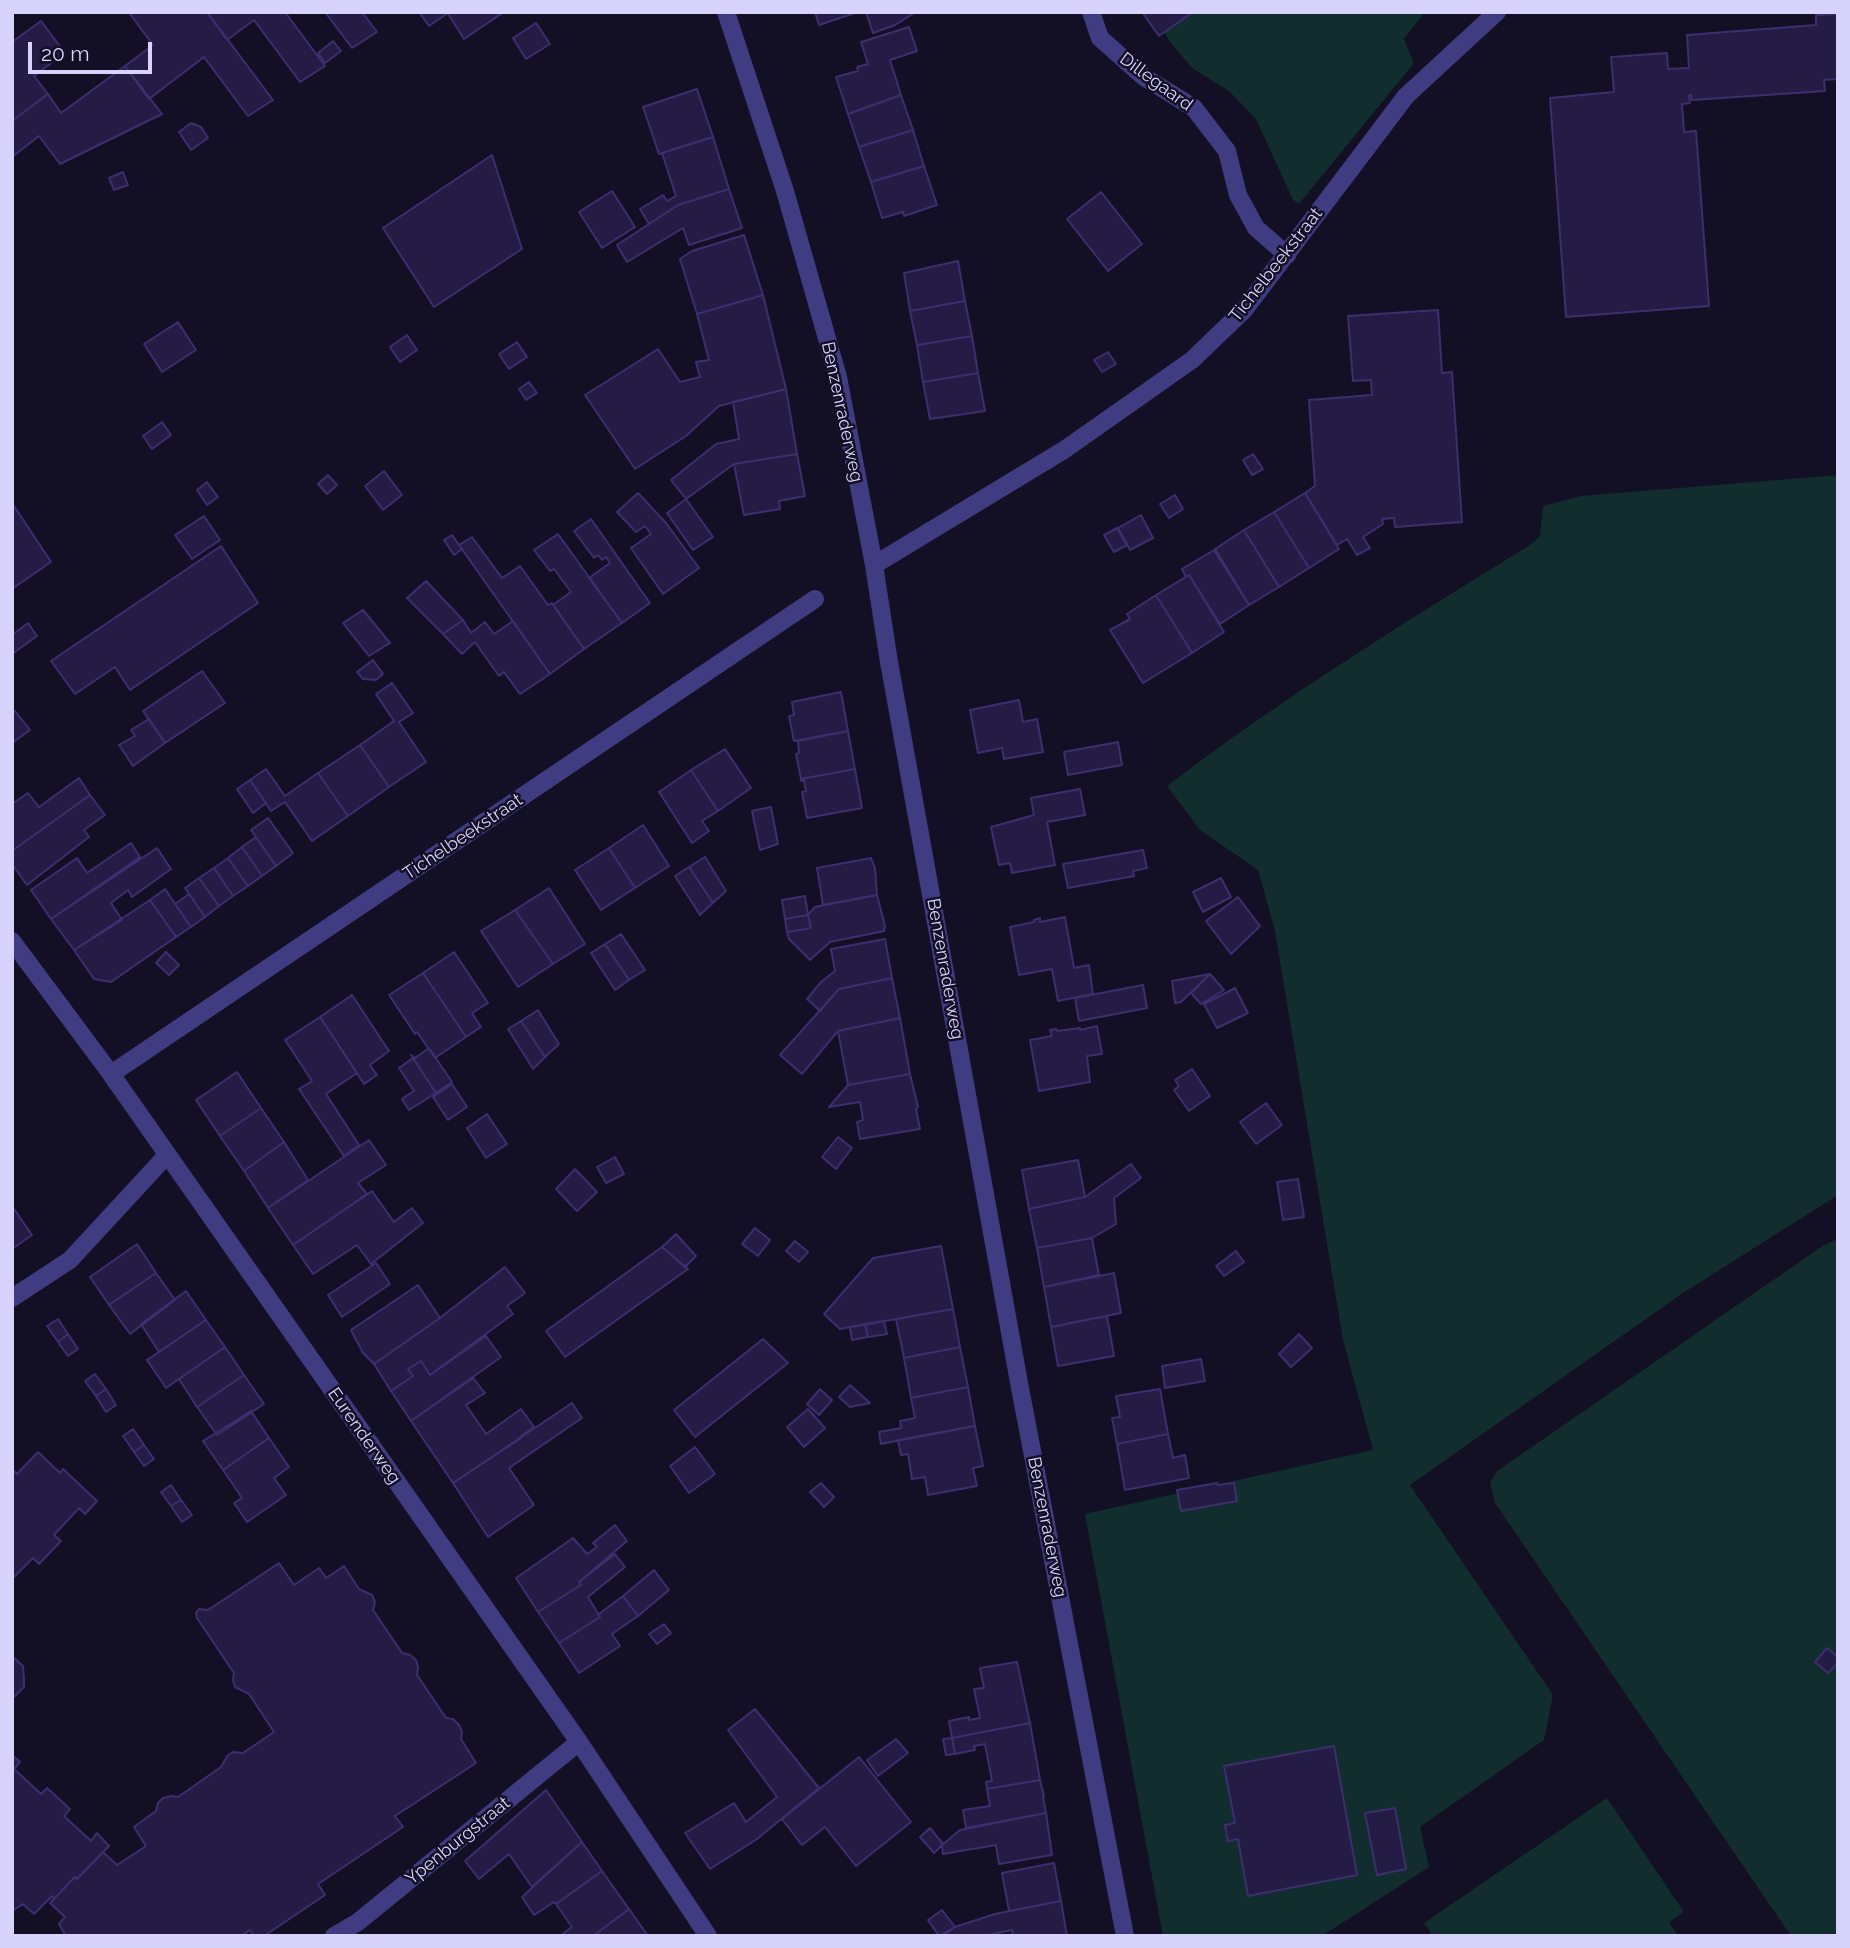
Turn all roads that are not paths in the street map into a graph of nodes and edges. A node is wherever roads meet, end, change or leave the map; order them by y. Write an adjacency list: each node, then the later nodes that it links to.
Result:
1 (726, 12): 5 (street, Benzenraderweg)
2 (1091, 12): 4 (street, Dillegaard)
3 (1497, 12): 4 (street, Tichelbeekstraat)
4 (1287, 255): 5 (street, Tichelbeekstraat)
5 (874, 565): 14 (street, Benzenraderweg)
6 (815, 599): 8 (street, Tichelbeekstraat)
7 (12, 941): 8 (street, Eurenderweg)
8 (111, 1074): 9 (street, Eurenderweg)
9 (167, 1155): 10 (street); 11 (street, Eurenderweg)
10 (12, 1298)
11 (579, 1742): 12 (street, Ypenburgstraat); 13 (street, Eurenderweg)
12 (334, 1936)
13 (708, 1936)
14 (1125, 1936)

